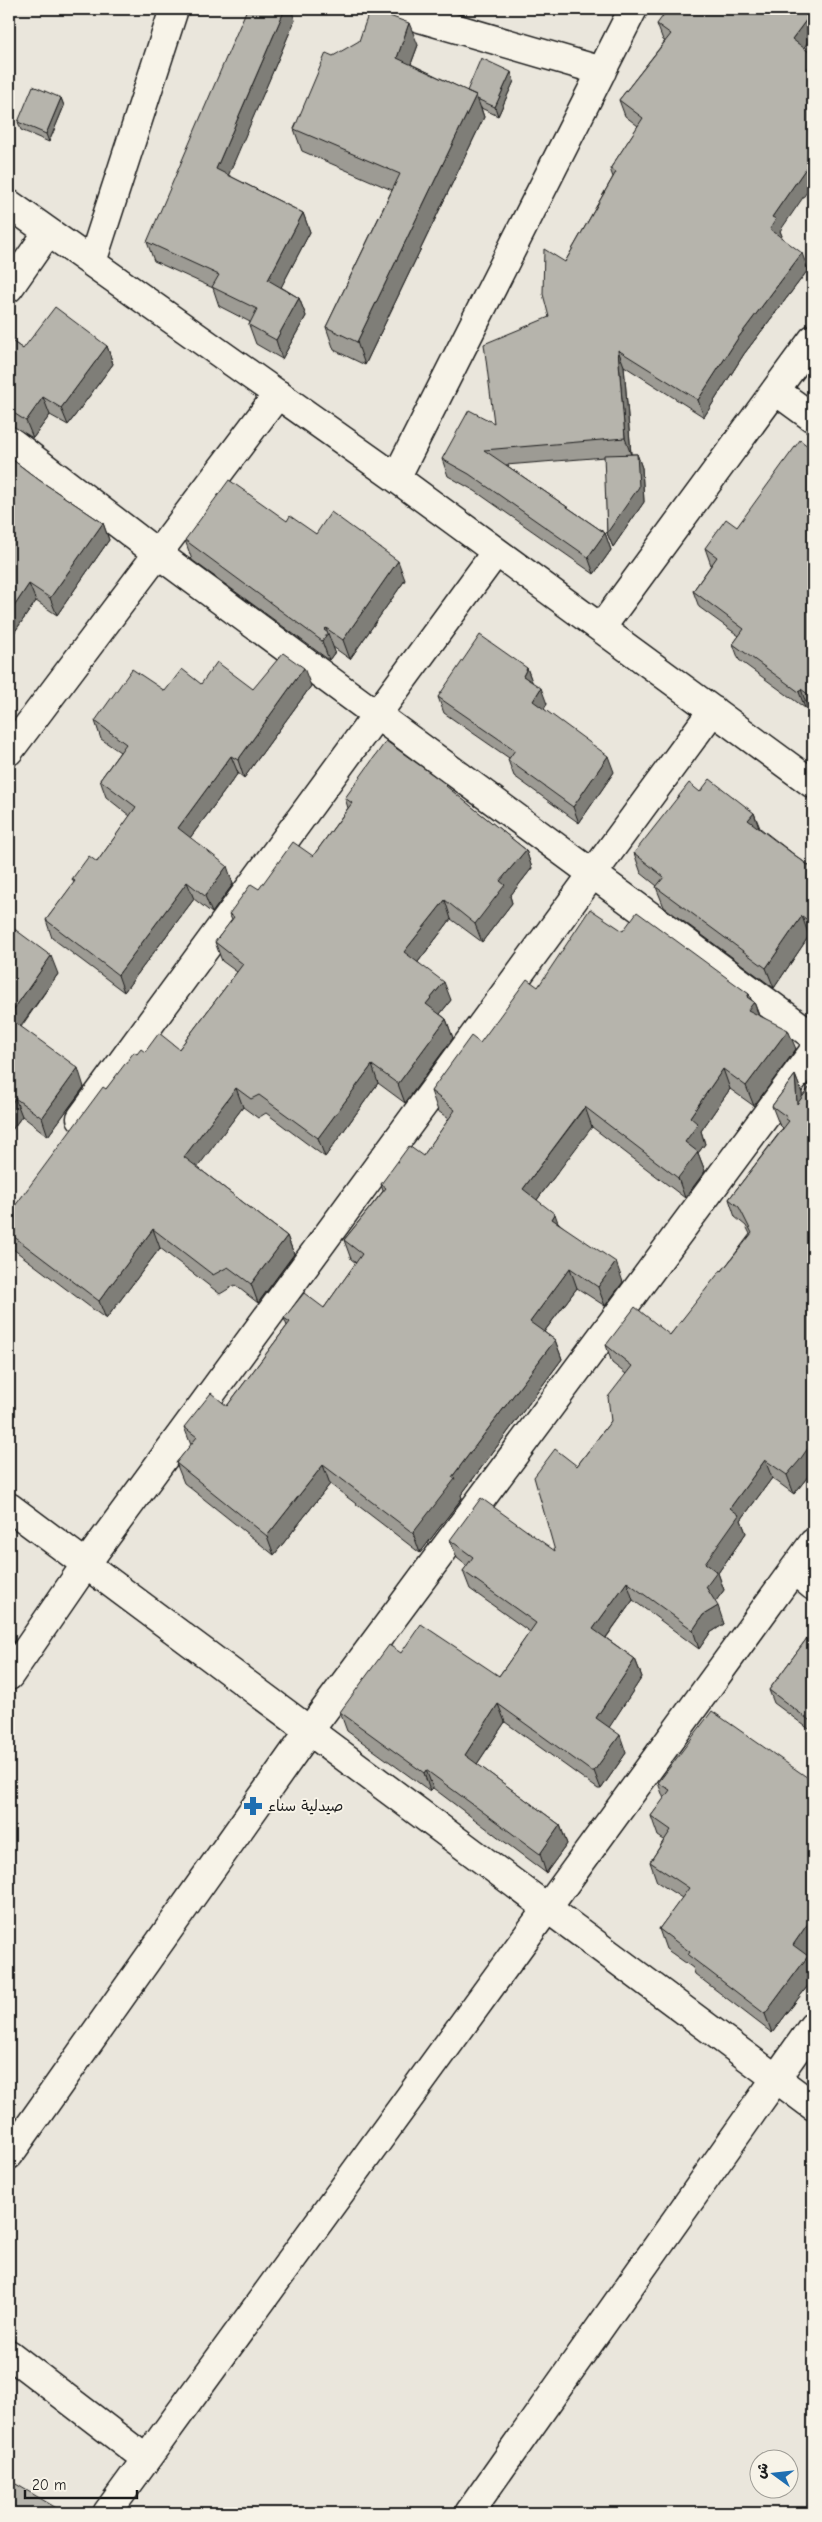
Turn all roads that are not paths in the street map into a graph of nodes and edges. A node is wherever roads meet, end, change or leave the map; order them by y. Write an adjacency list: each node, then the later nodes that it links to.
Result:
1 (174, 9): 7 (street)
2 (389, 9): 4 (street)
3 (633, 9): 4 (street)
4 (602, 71): 14 (street)
5 (9, 204): 6 (street)
6 (48, 232): 7 (street); 8 (street)
7 (92, 262): 11 (street)
8 (9, 288)
9 (813, 339): 10 (street)
10 (776, 391): 12 (street); 17 (street)
11 (278, 394): 14 (street); 16 (street)
12 (813, 418)
13 (9, 440): 16 (street)
14 (396, 478): 15 (street)
15 (496, 552): 17 (street); 19 (street)
16 (158, 554): 19 (street); 20 (street)
17 (601, 628): 18 (street)
18 (713, 710): 21 (street); 22 (street)
19 (376, 715): 22 (street); 25 (street)
20 (9, 752)
21 (813, 784)
22 (592, 873): 23 (street); 28 (street)
23 (813, 1036)
24 (813, 1052): 31 (street)
25 (67, 1136)
26 (9, 1507): 28 (street)
27 (813, 1543): 29 (street)
28 (86, 1564): 30 (street); 31 (street)
29 (803, 1578): 32 (street)
30 (9, 1676)
31 (309, 1731): 32 (street); 36 (street)
32 (547, 1908): 34 (street); 38 (street)
33 (813, 2026): 34 (street)
34 (775, 2078): 35 (street); 40 (street)
35 (813, 2106)
36 (9, 2155)
37 (9, 2354): 38 (street)
38 (146, 2459): 39 (street)
39 (108, 2512)
40 (469, 2513)

